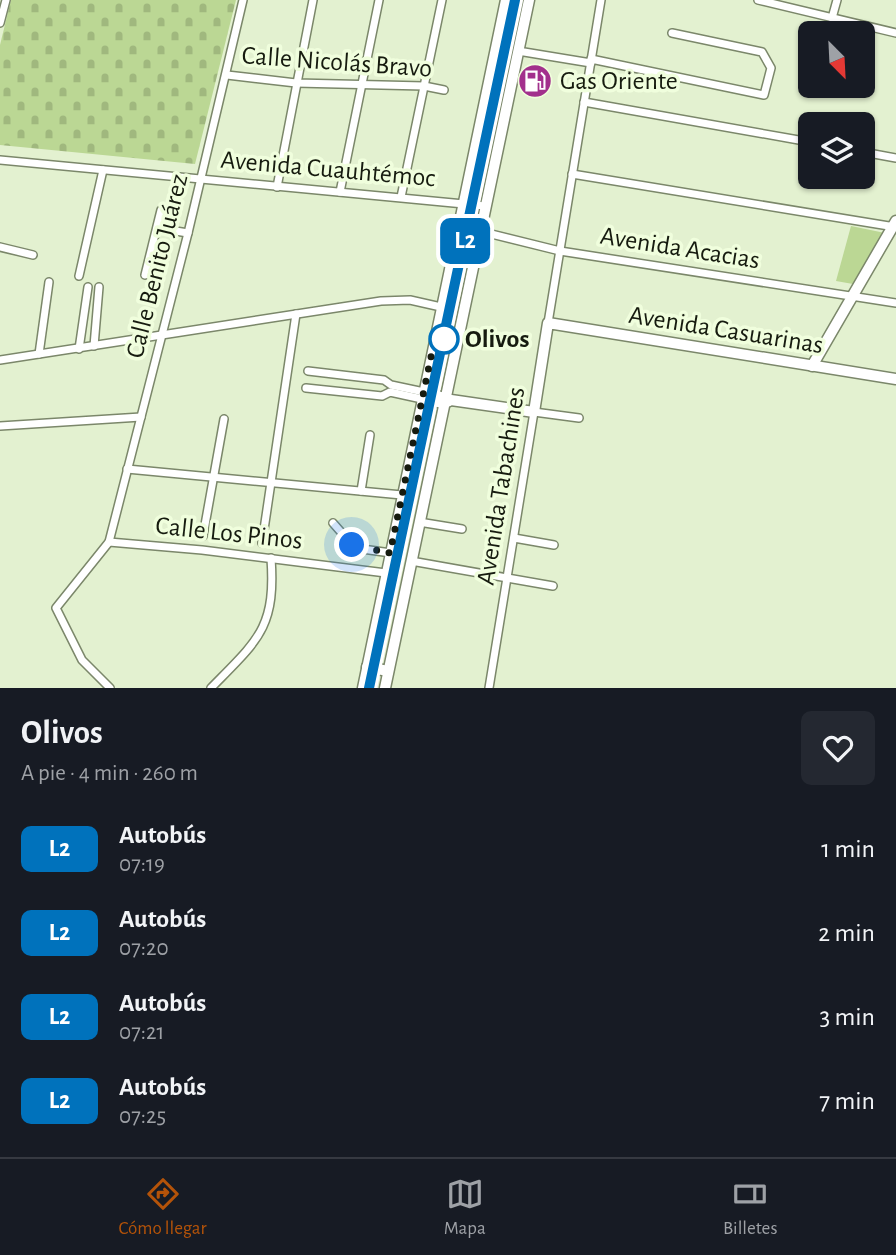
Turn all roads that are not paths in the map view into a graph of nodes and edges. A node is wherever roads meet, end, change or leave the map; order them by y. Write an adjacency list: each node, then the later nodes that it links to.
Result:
1 (6, 0): 12 (street)
2 (243, 0): 17 (street, Calle Benito Juárez)
3 (313, 0): 18 (street)
4 (379, 0): 19 (street)
5 (442, 0): 20 (street)
6 (506, 0): 33 (main road)
7 (529, 0): 15 (main road)
8 (601, 0): 16 (street, Avenida Tabachines)
9 (758, 0): 11 (street)
10 (837, 0): 11 (street)
11 (832, 18): 14 (street)
12 (0, 23)
13 (672, 33): 16 (street)
14 (896, 33)
15 (518, 51): 16 (street); 34 (main road)
16 (591, 61): 22 (street, Avenida Tabachines)
17 (227, 75): 18 (street, Calle Nicolás Bravo); 29 (street, Calle Benito Juárez)
18 (296, 83): 19 (street, Calle Nicolás Bravo); 30 (street)
19 (361, 83): 20 (street, Calle Nicolás Bravo); 31 (street)
20 (424, 86): 21 (street, Calle Nicolás Bravo); 32 (street)
21 (444, 90)
22 (584, 102): 23 (street); 28 (street, Avenida Tabachines)
23 (798, 140)
24 (875, 154): 25 (street)
25 (896, 158)
26 (0, 160): 27 (street, Avenida Cuauhtémoc)
27 (103, 170): 29 (street, Avenida Cuauhtémoc); 45 (street)
28 (572, 174): 36 (street); 42 (street, Avenida Tabachines)
29 (201, 178): 30 (street, Avenida Cuauhtémoc); 40 (street, Calle Benito Juárez)
30 (277, 187): 31 (street, Avenida Cuauhtémoc)
31 (340, 192): 32 (street, Avenida Cuauhtémoc)
32 (401, 197): 33 (street, Avenida Cuauhtémoc)
33 (465, 203): 34 (street, Avenida Cuauhtémoc); 37 (main road)
34 (485, 206): 39 (main road)
35 (161, 210): 38 (street)
36 (895, 225): 49 (main road)
37 (459, 226): 39 (street, Avenida Acacias); 51 (main road)
38 (157, 228): 40 (street); 44 (street)
39 (481, 231): 42 (street, Avenida Acacias); 65 (main road)
40 (188, 233): 54 (street, Calle Benito Juárez)
41 (0, 247): 43 (street)
42 (560, 251): 49 (street, Avenida Acacias); 53 (street, Avenida Tabachines)
43 (33, 255)
44 (145, 275)
45 (79, 276)
46 (49, 282): 57 (street)
47 (88, 287): 56 (street)
48 (99, 287): 55 (street)
49 (854, 296): 50 (street, Avenida Acacias); 59 (main road)
50 (896, 303)
51 (441, 307): 52 (street); 64 (main road)
52 (296, 314): 54 (street); 74 (street)
53 (548, 323): 59 (main road, Avenida Casuarinas); 66 (main road, Avenida Tabachines)
54 (160, 336): 55 (street); 67 (street, Calle Benito Juárez)
55 (94, 346): 56 (street)
56 (79, 349): 57 (street)
57 (39, 354): 58 (street)
58 (0, 360)
59 (812, 366): 61 (main road, Avenida Casuarinas)
60 (308, 371): 63 (street)
61 (896, 380)
62 (306, 388): 63 (street)
63 (391, 389): 64 (street)
64 (423, 395): 65 (main road); 76 (main road)
65 (447, 400): 66 (main road); 77 (main road)
66 (534, 412): 68 (street); 81 (street, Avenida Tabachines)
67 (141, 417): 70 (street); 72 (street, Calle Benito Juárez)
68 (579, 418)
69 (224, 419): 73 (street)
70 (0, 426)
71 (370, 435): 75 (street)
72 (127, 469): 73 (street); 82 (street, Calle Benito Juárez)
73 (213, 477): 74 (street); 80 (street)
74 (271, 482): 75 (street); 83 (street)
75 (361, 491): 76 (street)
76 (402, 495): 85 (main road)
77 (419, 522): 79 (street); 87 (main road)
78 (333, 523): 85 (street)
79 (462, 529)
80 (203, 536)
81 (514, 538): 84 (street); 89 (street, Avenida Tabachines)
82 (109, 542): 86 (street, Calle Los Pinos); 93 (street)
83 (262, 543)
84 (554, 545)
85 (390, 553): 88 (main road)
86 (271, 558): 88 (street, Calle Los Pinos); 94 (street)
87 (411, 561): 89 (street); 92 (main road)
88 (386, 573): 91 (main road)
89 (507, 578): 90 (street); 97 (street, Avenida Tabachines)
90 (553, 586)
91 (367, 667): 92 (main road); 95 (main road)
92 (388, 671): 96 (main road)
93 (110, 688)
94 (211, 688)
95 (363, 688)
96 (385, 688)
97 (489, 688)

